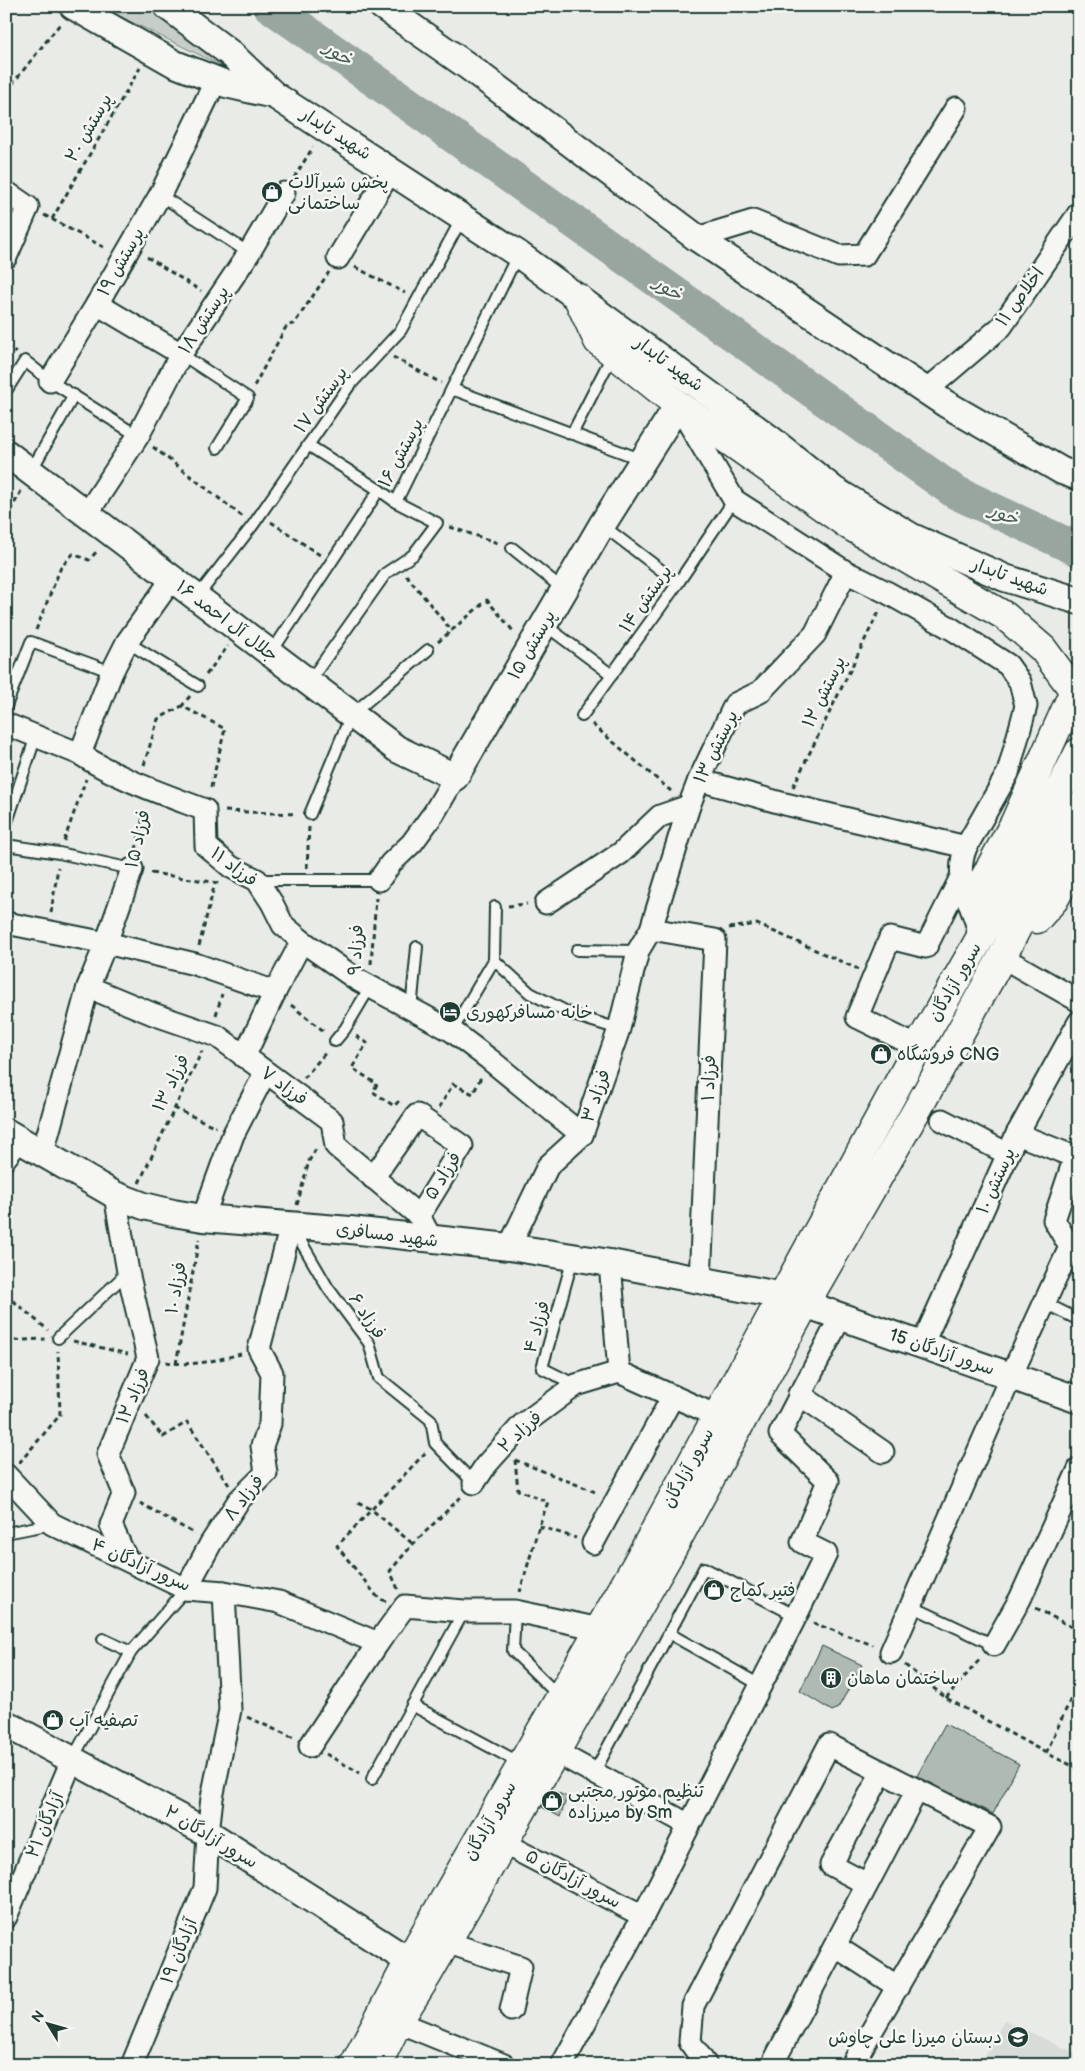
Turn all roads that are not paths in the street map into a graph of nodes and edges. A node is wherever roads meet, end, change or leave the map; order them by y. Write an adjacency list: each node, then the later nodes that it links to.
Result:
1 (74, 6): 4 (street, شهید تابدار)
2 (167, 6): 5 (street, شهید تابدار)
3 (382, 6): 13 (street)
4 (216, 80): 5 (street, شهید تابدار); 10 (street, پرستش ۱۹)
5 (274, 95): 7 (street, شهید تابدار)
6 (956, 108): 13 (street)
7 (391, 170): 12 (street, شهید تابدار); 17 (street)
8 (6, 192): 16 (street)
9 (284, 193): 14 (street, پرستش ۱۸)
10 (160, 195): 14 (lane); 19 (street, پرستش ۱۹)
11 (1079, 213): 24 (street, اخلاص ۱۱)
12 (462, 217): 15 (street, شهید تابدار); 30 (lane, پرستش ۱۷)
13 (697, 238): 24 (street)
14 (249, 253): 21 (street, پرستش ۱۸)
15 (518, 254): 18 (street, شهید تابدار); 23 (lane, پرستش ۱۶)
16 (6, 257)
17 (338, 258)
18 (578, 298): 20 (main road); 47 (street, شهید تابدار)
19 (97, 304): 21 (street); 22 (street, پرستش ۱۹)
20 (613, 353): 27 (main road); 28 (lane)
21 (181, 354): 29 (street, پرستش ۱۸); 31 (lane)
22 (50, 381): 25 (lane); 26 (lane)
23 (452, 389): 28 (lane); 38 (lane, پرستش ۱۶)
24 (927, 390): 35 (street)
25 (6, 391)
26 (74, 395): 29 (lane); 34 (lane)
27 (678, 405): 33 (street, پرستش ۱۵); 37 (street); 56 (main road)
28 (572, 434): 33 (lane)
29 (138, 436): 39 (street, پرستش ۱۸)
30 (308, 445): 36 (lane); 46 (lane, پرستش ۱۷)
31 (218, 448)
32 (6, 453): 34 (street, جلال آل احمد ۱۶)
33 (643, 460): 40 (street, پرستش ۱۵)
34 (31, 472): 39 (street, جلال آل احمد ۱۶)
35 (1079, 477)
36 (379, 490): 38 (lane, پرستش ۱۶); 51 (lane, پرستش ۱۶)
37 (734, 500): 42 (street); 44 (lane, پرستش ۱۴)
38 (396, 502): 54 (lane)
39 (87, 514): 43 (street, جلال آل احمد ۱۶)
40 (602, 525): 44 (lane); 45 (street, پرستش ۱۵)
41 (512, 548): 45 (lane)
42 (846, 572): 65 (street, پرستش ۱۳); 72 (street)
43 (172, 579): 46 (street, جلال آل احمد ۱۶); 49 (street)
44 (678, 583): 53 (lane, پرستش ۱۴)
45 (564, 590): 48 (street, پرستش ۱۵)
46 (197, 597): 51 (street, جلال آل احمد ۱۶)
47 (1079, 601)
48 (544, 624): 53 (lane); 64 (street, پرستش ۱۵)
49 (127, 642): 52 (street); 55 (lane)
50 (428, 650): 58 (lane)
51 (270, 654): 54 (street, جلال آل احمد ۱۶)
52 (112, 672): 57 (lane); 63 (street)
53 (612, 676): 59 (lane, پرستش ۱۴)
54 (308, 683): 58 (street, جلال آل احمد ۱۶)
55 (198, 686)
56 (1076, 688): 83 (main road)
57 (6, 706)
58 (351, 715): 64 (street, جلال آل احمد ۱۶); 69 (lane)
59 (582, 716)
60 (6, 724): 61 (street, فرزاد ۱۵)
61 (36, 736): 63 (street, فرزاد ۱۵); 70 (lane)
62 (1079, 752): 75 (main road)
63 (80, 754): 68 (street, فرزاد ۱۵)
64 (455, 777): 78 (street, پرستش ۱۵)
65 (699, 780): 66 (street, پرستش ۱۳); 72 (street)
66 (689, 806): 79 (street); 82 (street, پرستش ۱۳)
67 (1079, 807): 75 (main road)
68 (205, 810): 77 (street, فرزاد ۱۱)
69 (310, 814)
70 (6, 825)
71 (6, 845): 74 (lane)
72 (966, 847): 76 (street)
73 (1079, 855): 89 (main road)
74 (132, 869): 85 (street, فرزاد ۱۵)
75 (1030, 876): 83 (main road, سرور آزادگان); 89 (main road, سرور آزادگان)
76 (960, 879): 83 (street); 100 (street)
77 (257, 880): 78 (lane); 84 (street, فرزاد ۱۱)
78 (379, 880)
79 (546, 903)
80 (495, 907): 90 (lane)
81 (6, 923): 85 (street)
82 (651, 929): 88 (street, فرزاد ۳); 119 (street, فرزاد ۱)
83 (980, 938): 100 (main road, سرور آزادگان)
84 (302, 941): 92 (street, فرزاد ۱۱); 93 (street)
85 (106, 943): 91 (street, فرزاد ۱۵); 93 (street)
86 (417, 947): 95 (lane)
87 (577, 950): 88 (lane)
88 (638, 951): 97 (street, فرزاد ۳)
89 (1002, 957): 94 (street); 120 (main road, سرور آزادگان)
90 (494, 960): 97 (lane); 98 (lane)
91 (88, 987): 101 (street, فرزاد ۷); 106 (street, فرزاد ۱۵)
92 (370, 987): 95 (street, فرزاد ۱۱); 99 (lane, فرزاد ۹)
93 (274, 992): 101 (street)
94 (1079, 1001)
95 (412, 1010): 98 (street, فرزاد ۱۱)
96 (1079, 1022): 104 (street, پرستش ۱۰)
97 (619, 1029): 105 (street, فرزاد ۳)
98 (452, 1031): 105 (street, فرزاد ۱۱)
99 (335, 1041)
100 (918, 1047): 120 (main road, سرور آزادگان)
101 (244, 1056): 102 (street, فرزاد ۷)
102 (266, 1073): 109 (street, فرزاد ۷); 112 (street)
103 (942, 1120): 107 (street)
104 (1017, 1134): 107 (street, پرستش ۱۰); 121 (street)
105 (582, 1135): 115 (street, فرزاد ۳)
106 (25, 1142): 108 (lane); 110 (street, شهید مسافری)
107 (1008, 1154): 125 (street, پرستش ۱۰)
108 (6, 1166)
109 (374, 1178): 111 (street); 111 (street, فرزاد ۵)
110 (123, 1198): 112 (street, شهید مسافری); 118 (street, فرزاد ۱۲)
111 (419, 1216): 114 (street)
112 (203, 1218): 113 (street, شهید مسافری)
113 (291, 1225): 114 (street, شهید مسافری); 136 (lane, فرزاد ۶); 141 (street, فرزاد ۸)
114 (432, 1240): 115 (street, شهید مسافری)
115 (509, 1248): 116 (street, شهید مسافری)
116 (573, 1258): 117 (street, شهید مسافری); 128 (lane, فرزاد ۴)
117 (610, 1263): 119 (street, شهید مسافری); 126 (street)
118 (128, 1272): 124 (lane); 140 (street, فرزاد ۱۲)
119 (700, 1281): 120 (street, شهید مسافری)
120 (794, 1300): 122 (street, سرور آزادگان 15); 132 (main road, سرور آزادگان); 147 (main road, سرور آزادگان)
121 (1044, 1303): 123 (lane); 127 (street)
122 (841, 1316): 125 (street, سرور آزادگان 15); 129 (street)
123 (1079, 1320)
124 (58, 1338)
125 (922, 1344): 127 (street, سرور آزادگان 15)
126 (619, 1372): 128 (street, فرزاد ۲); 130 (street)
127 (1012, 1376): 131 (street, سرور آزادگان 15); 143 (street)
128 (576, 1385): 136 (street, فرزاد ۲)
129 (799, 1394): 133 (street); 146 (street)
130 (672, 1396): 132 (street); 139 (street)
131 (1079, 1400)
132 (717, 1416): 147 (main road, سرور آزادگان)
133 (883, 1452)
134 (1079, 1469): 151 (street)
135 (7, 1476): 137 (street, سرور آزادگان ۴)
136 (474, 1483)
137 (52, 1524): 138 (lane); 140 (street, سرور آزادگان ۴)
138 (6, 1533)
139 (594, 1544)
140 (126, 1558): 141 (street, سرور آزادگان ۴)
141 (186, 1589): 142 (street, سرور آزادگان ۴); 152 (lane)
142 (224, 1592): 150 (street, سرور آزادگان ۴); 167 (street, آزادگان ۱۹)
143 (911, 1606): 151 (lane); 153 (street)
144 (464, 1611): 145 (street); 150 (street); 156 (lane)
145 (515, 1611): 147 (street); 155 (lane)
146 (796, 1616): 148 (lane); 154 (street)
147 (610, 1634): 155 (main road, سرور آزادگان); 159 (main road, سرور آزادگان)
148 (670, 1634): 154 (lane); 163 (lane)
149 (103, 1639): 152 (lane)
150 (378, 1643): 158 (street)
151 (994, 1645)
152 (131, 1652): 160 (lane)
153 (891, 1652)
154 (760, 1685): 166 (street)
155 (560, 1698): 161 (main road, سرور آزادگان)
156 (412, 1705): 161 (lane); 164 (lane)
157 (6, 1724): 160 (street, سرور آزادگان ۲)
158 (310, 1746)
159 (556, 1752): 163 (street); 168 (main road, سرور آزادگان)
160 (72, 1760): 167 (street, سرور آزادگان ۲); 171 (street, آزادگان ۲۱)
161 (522, 1764): 174 (main road, سرور آزادگان)
162 (882, 1772): 165 (street); 169 (street); 183 (street)
163 (594, 1773): 166 (street)
164 (372, 1779)
165 (918, 1790): 169 (street); 175 (street)
166 (689, 1825): 170 (street)
167 (208, 1833): 174 (street, سرور آزادگان ۲); 178 (street, آزادگان ۱۹)
168 (504, 1843): 170 (street, سرور آزادگان ۵); 172 (main road, سرور آزادگان)
169 (867, 1884): 173 (street)
170 (643, 1916): 182 (street)
171 (6, 1917)
172 (446, 1942): 176 (street); 177 (main road, سرور آزادگان)
173 (835, 1946): 175 (street); 184 (street)
174 (409, 1961): 179 (main road, سرور آزادگان)
175 (898, 1987): 185 (street)
176 (511, 2010)
177 (398, 2022): 180 (main road, سرور آزادگان); 181 (street)
178 (132, 2065)
179 (354, 2065)
180 (376, 2065)
181 (504, 2065)
182 (562, 2065)
183 (706, 2065)
184 (772, 2065)
185 (852, 2065)

